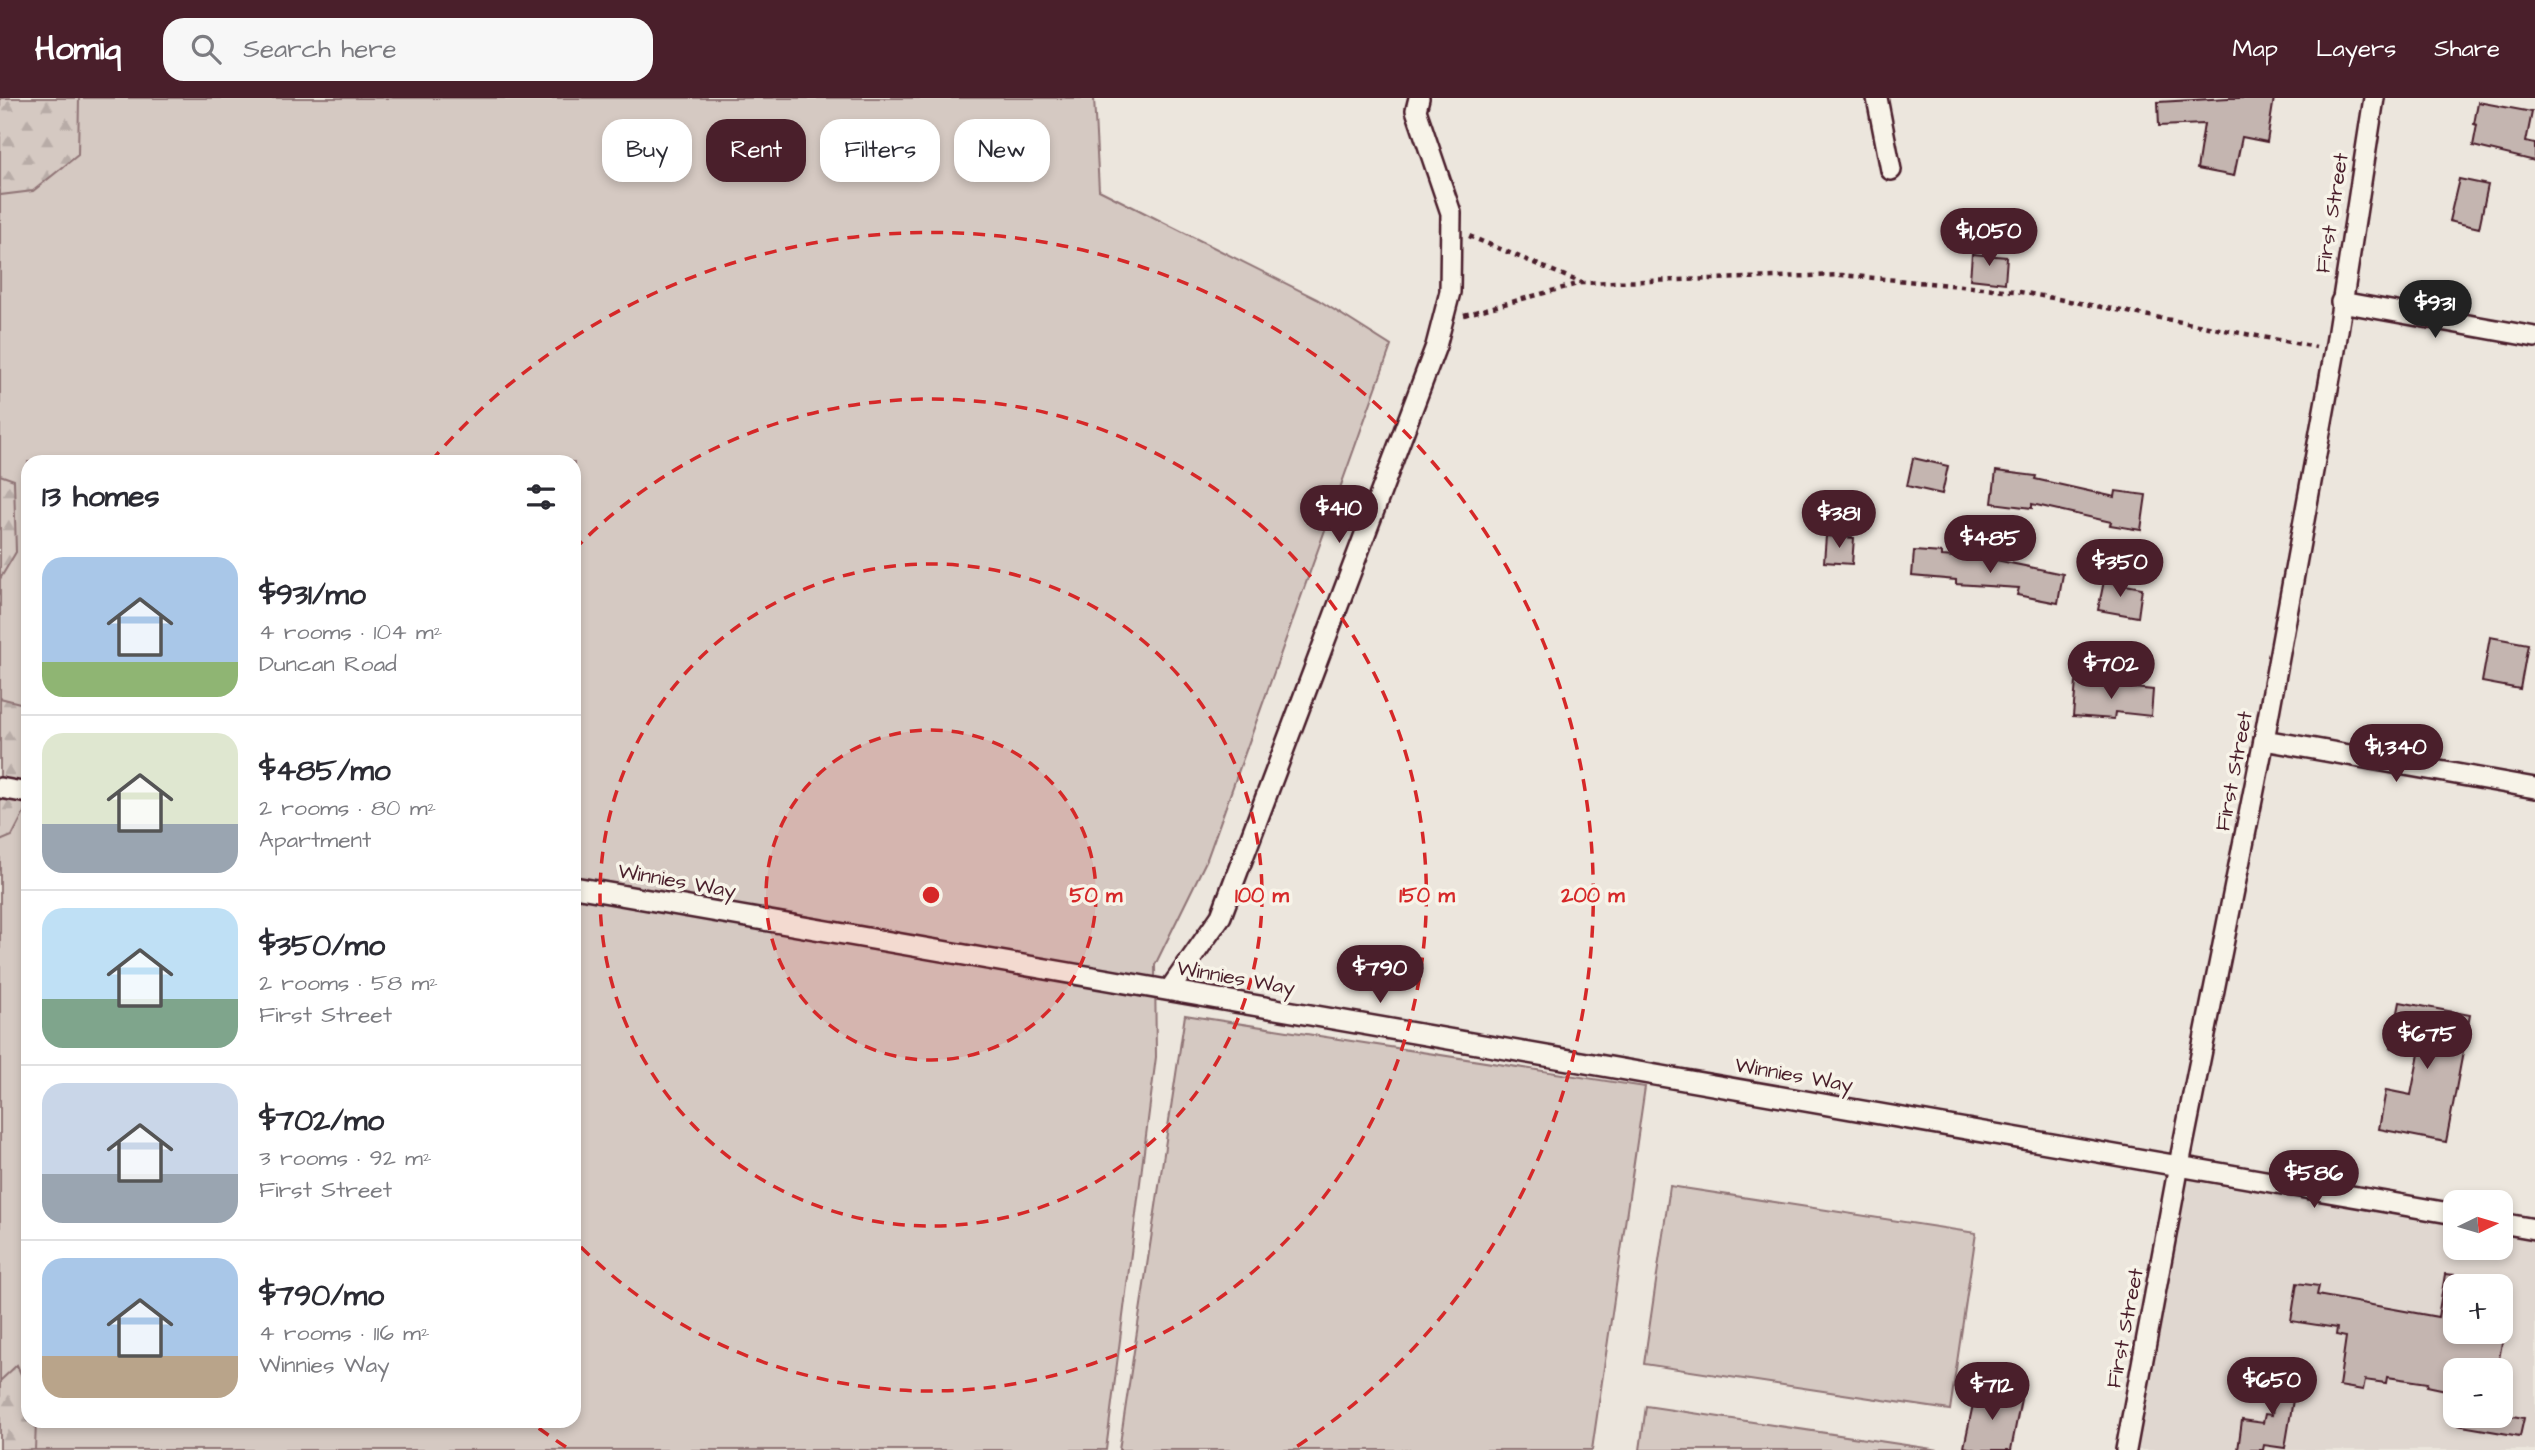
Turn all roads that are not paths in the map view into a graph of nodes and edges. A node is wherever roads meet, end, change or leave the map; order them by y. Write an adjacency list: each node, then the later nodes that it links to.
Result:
1 (1419, 98): 12 (street)
2 (1877, 98): 4 (street)
3 (2374, 98): 5 (street, First Street)
4 (1891, 170)
5 (2341, 302): 6 (street); 7 (street, First Street)
6 (2535, 337)
7 (2263, 740): 9 (street); 13 (street, First Street)
8 (0, 788): 10 (street)
9 (2535, 788)
10 (21, 792)
11 (581, 888): 12 (street, Winnies Way)
12 (1170, 989): 13 (street, Winnies Way)
13 (2179, 1165): 14 (street, Winnies Way); 17 (street, First Street)
14 (2443, 1212)
15 (2513, 1225): 16 (street)
16 (2535, 1229)
17 (2126, 1450)

